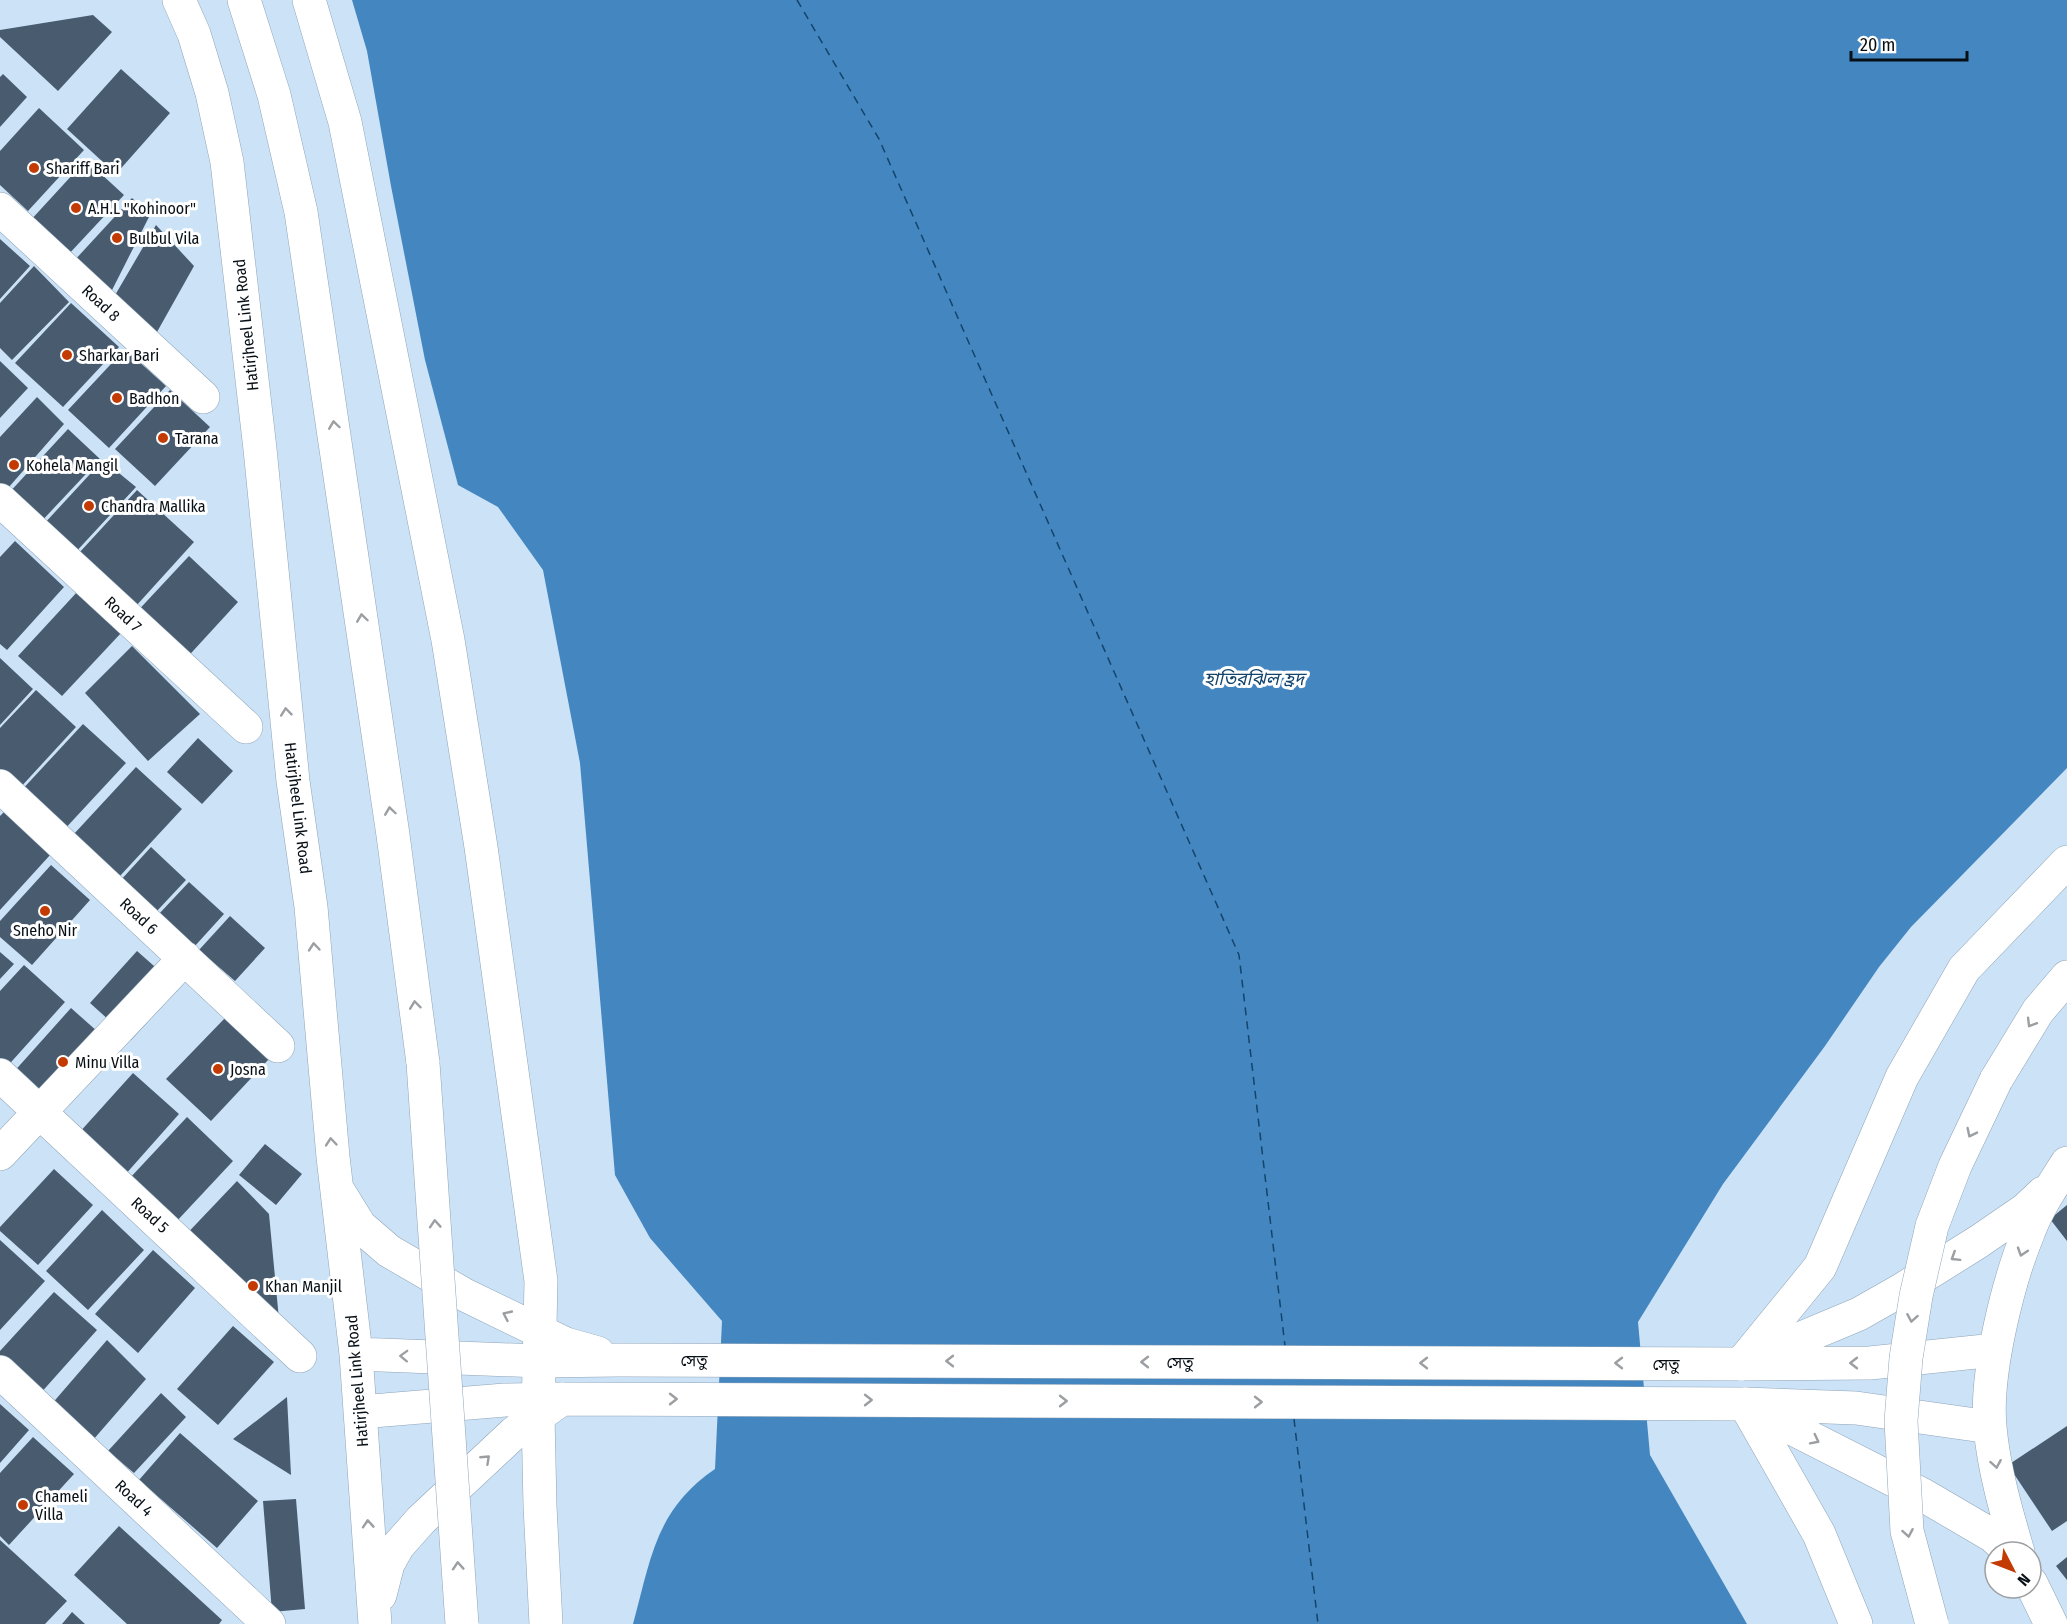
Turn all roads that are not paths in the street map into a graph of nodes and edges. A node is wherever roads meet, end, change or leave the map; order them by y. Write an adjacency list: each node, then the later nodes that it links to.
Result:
1 (179, 0): 17 (main road, Hatirjheel Link Road, one-way to 1)
2 (244, 0): 33 (main road, one-way to 2, bridge)
3 (309, 0): 18 (main road)
4 (0, 209): 5 (main road, Road 8)
5 (202, 397)
6 (0, 500): 7 (main road, Road 7)
7 (246, 728)
8 (0, 786): 10 (main road, Road 6)
9 (2067, 862): 22 (main road)
10 (185, 958): 12 (main road, Road 6); 14 (main road)
11 (2067, 977): 36 (main road, one-way to 36, bridge)
12 (279, 1046)
13 (0, 1075): 14 (main road, Road 5)
14 (40, 1112): 15 (main road); 21 (main road, Road 5)
15 (0, 1154)
16 (2060, 1174): 19 (main road, one-way to 19); 22 (main road, one-way to 22)
17 (336, 1188): 18 (main road, সেতু, one-way to 17); 20 (main road, Hatirjheel Link Road)
18 (539, 1346): 20 (main road, one-way to 20); 22 (main road, সেতু, one-way to 18); 24 (main road)
19 (1995, 1350): 22 (main road, সেতু, one-way to 22); 27 (main road)
20 (357, 1354): 26 (main road, Hatirjheel Link Road)
21 (300, 1356)
22 (1741, 1364)
23 (0, 1372): 31 (main road, Road 4)
24 (546, 1404): 25 (main road, one-way to 25); 26 (main road); 32 (main road, one-way to 24); 34 (main road)
25 (1745, 1404): 27 (main road); 28 (main road, one-way to 28); 35 (main road)
26 (360, 1412): 32 (main road, Hatirjheel Link Road, one-way to 26)
27 (1990, 1426): 29 (main road, one-way to 29)
28 (1997, 1540)
29 (2015, 1540)
30 (2040, 1600): 37 (main road)
31 (269, 1624)
32 (375, 1624)
33 (462, 1624)
34 (546, 1624)
35 (1857, 1624)
36 (1932, 1624)
37 (2051, 1624)

